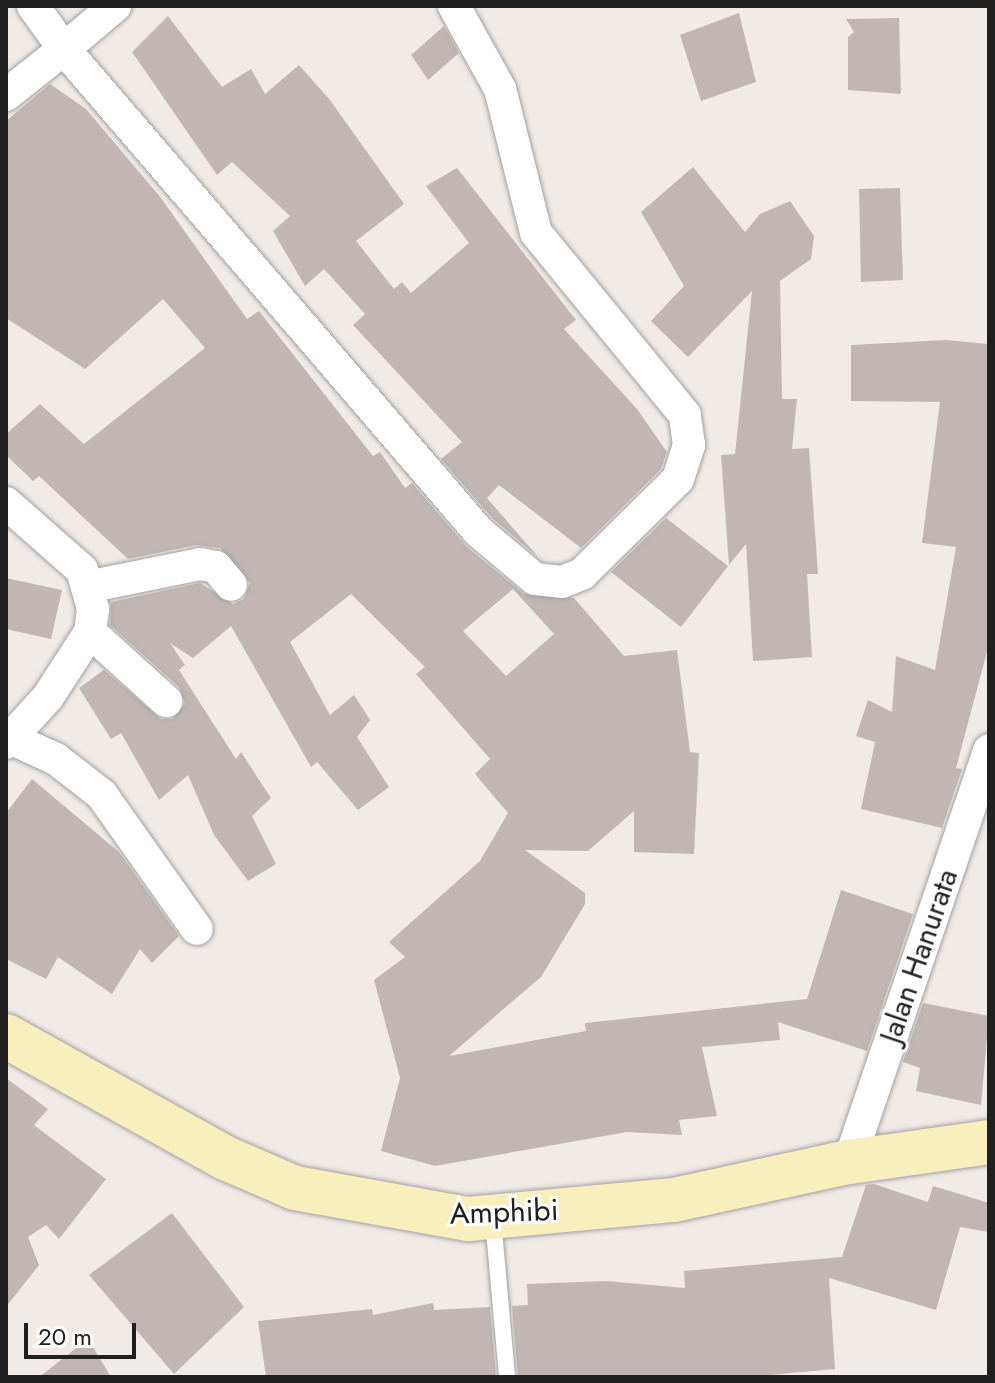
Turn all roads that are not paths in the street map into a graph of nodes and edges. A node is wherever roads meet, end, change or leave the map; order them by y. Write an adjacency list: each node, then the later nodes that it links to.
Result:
1 (33, 6): 4 (street)
2 (115, 6): 4 (street)
3 (454, 6): 4 (street)
4 (64, 49): 5 (street)
5 (6, 95)
6 (6, 503): 8 (street)
7 (231, 585): 8 (street)
8 (87, 587): 9 (street)
9 (90, 632): 10 (street); 11 (street)
10 (166, 701)
11 (9, 741): 13 (street)
12 (989, 750): 16 (street, Jalan Hanurata)
13 (197, 929)
14 (6, 1036): 17 (main road, Amphibi)
15 (989, 1142): 16 (main road, Amphibi)
16 (849, 1162): 17 (main road, Amphibi)
17 (493, 1217): 18 (lane)
18 (507, 1377)

